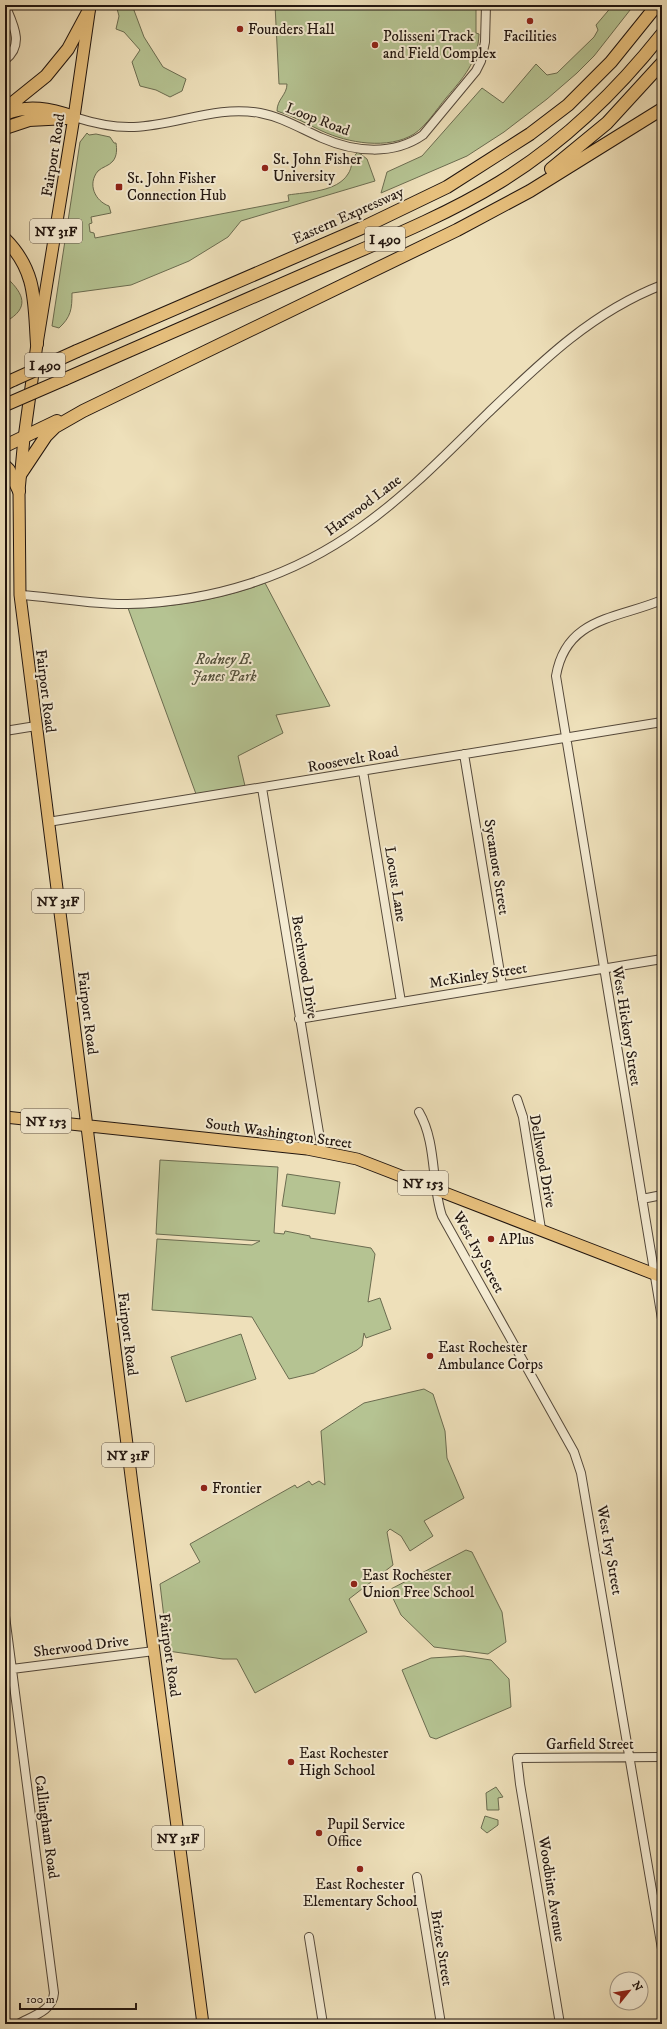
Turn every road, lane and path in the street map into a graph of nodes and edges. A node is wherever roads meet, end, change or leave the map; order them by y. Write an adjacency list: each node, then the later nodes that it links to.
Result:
1 (5, 5): 6 (street)
2 (486, 5): 11 (street, Loop Road)
3 (657, 5): 17 (highway, Eastern Expressway / I 490, bridge)
4 (90, 7): 8 (highway); 11 (main road, Fairport Road / NY 31F)
5 (662, 34): 18 (highway, I 490, bridge)
6 (5, 60)
7 (662, 63): 13 (highway)
8 (5, 108)
9 (662, 109): 13 (highway)
10 (5, 114): 11 (highway)
11 (74, 117): 12 (highway); 16 (main road, Fairport Road / NY 31F)
12 (5, 128)
13 (510, 200): 19 (highway)
14 (5, 240): 16 (highway)
15 (662, 285): 25 (street, Harwood Lane)
16 (37, 344): 20 (main road, Fairport Road / NY 31F)
17 (8, 382)
18 (5, 404)
19 (83, 411): 20 (highway); 23 (highway)
20 (24, 438): 21 (highway); 23 (main road, Fairport Road / NY 31F)
21 (5, 446)
22 (5, 466): 24 (highway)
23 (20, 475): 24 (main road, Fairport Road / NY 31F)
24 (19, 491): 25 (main road, Fairport Road / NY 31F)
25 (20, 595): 28 (main road, Fairport Road / NY 31F)
26 (662, 600): 30 (street, West Hickory Street)
27 (662, 722): 30 (street, Roosevelt Road)
28 (36, 726): 29 (street); 34 (main road, Fairport Road / NY 31F)
29 (5, 730)
30 (566, 738): 31 (street, Roosevelt Road); 36 (street, West Hickory Street)
31 (464, 754): 32 (street, Roosevelt Road); 37 (street, Sycamore Street)
32 (364, 771): 33 (street, Roosevelt Road); 38 (street, Locust Lane)
33 (262, 788): 34 (street, Roosevelt Road); 39 (street, Beechwood Drive)
34 (48, 822): 43 (main road, Fairport Road / NY 31F)
35 (662, 959): 36 (street, McKinley Street)
36 (604, 968): 37 (street, McKinley Street); 47 (street, West Hickory Street)
37 (502, 985): 38 (street, McKinley Street)
38 (401, 1002): 39 (street, McKinley Street)
39 (299, 1019): 44 (street, Beechwood Drive)
40 (517, 1099): 48 (street, Dellwood Drive)
41 (419, 1112): 45 (street, West Ivy Street)
42 (5, 1117): 43 (main road, NY 153)
43 (86, 1125): 44 (main road, South Washington Street / NY 153); 52 (main road, Fairport Road / NY 31F)
44 (322, 1151): 45 (main road, South Washington Street / NY 153)
45 (436, 1189): 48 (main road, South Washington Street / NY 153); 56 (street, West Ivy Street)
46 (662, 1195): 47 (street)
47 (642, 1199): 49 (street, West Hickory Street)
48 (541, 1229): 49 (main road, South Washington Street / NY 153)
49 (658, 1275): 50 (street, West Hickory Street)
50 (662, 1319)
51 (5, 1616): 53 (street, Callingham Road)
52 (154, 1651): 53 (street, Sherwood Drive); 61 (main road, Fairport Road / NY 31F)
53 (12, 1669): 60 (street, Callingham Road)
54 (662, 1757): 56 (street, Garfield Street)
55 (517, 1758): 56 (street, Garfield Street); 64 (street, Woodbine Avenue)
56 (631, 1758): 59 (street, West Ivy Street)
57 (416, 1877): 63 (street, Brizee Street)
58 (309, 1937): 62 (street)
59 (662, 1949)
60 (18, 2024)
61 (203, 2024)
62 (323, 2024)
63 (441, 2024)
64 (560, 2024)

